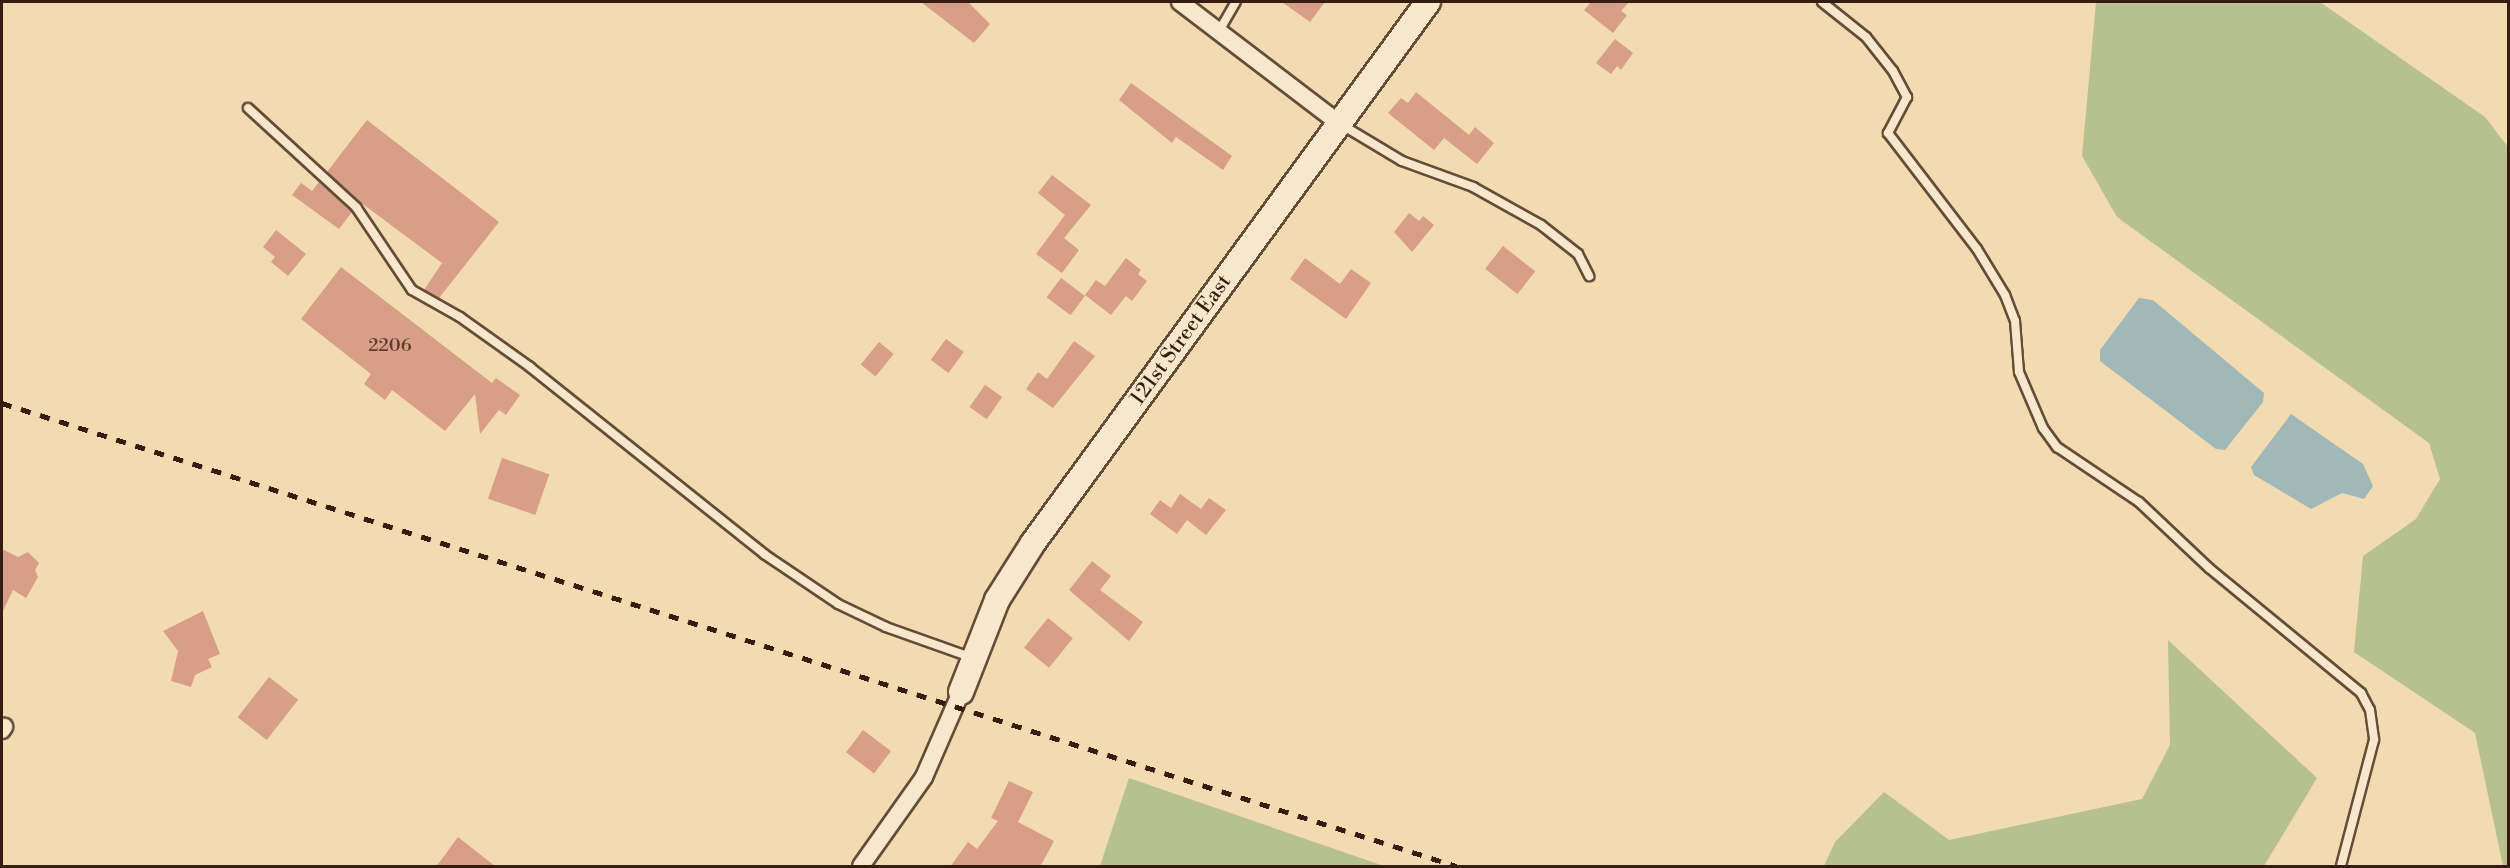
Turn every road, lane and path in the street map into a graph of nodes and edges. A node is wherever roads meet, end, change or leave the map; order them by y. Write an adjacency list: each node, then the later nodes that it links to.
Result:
1 (1180, 2): 5 (street)
2 (1236, 2): 5 (lane)
3 (1428, 2): 7 (street, 121st Street East)
4 (1822, 2): 12 (lane)
5 (1218, 31): 7 (street)
6 (248, 108): 9 (lane)
7 (1339, 123): 8 (lane); 9 (street, 121st Street East)
8 (1589, 276)
9 (973, 658): 10 (street, 121st Street East)
10 (961, 692): 11 (street)
11 (861, 867)
12 (2341, 867)

